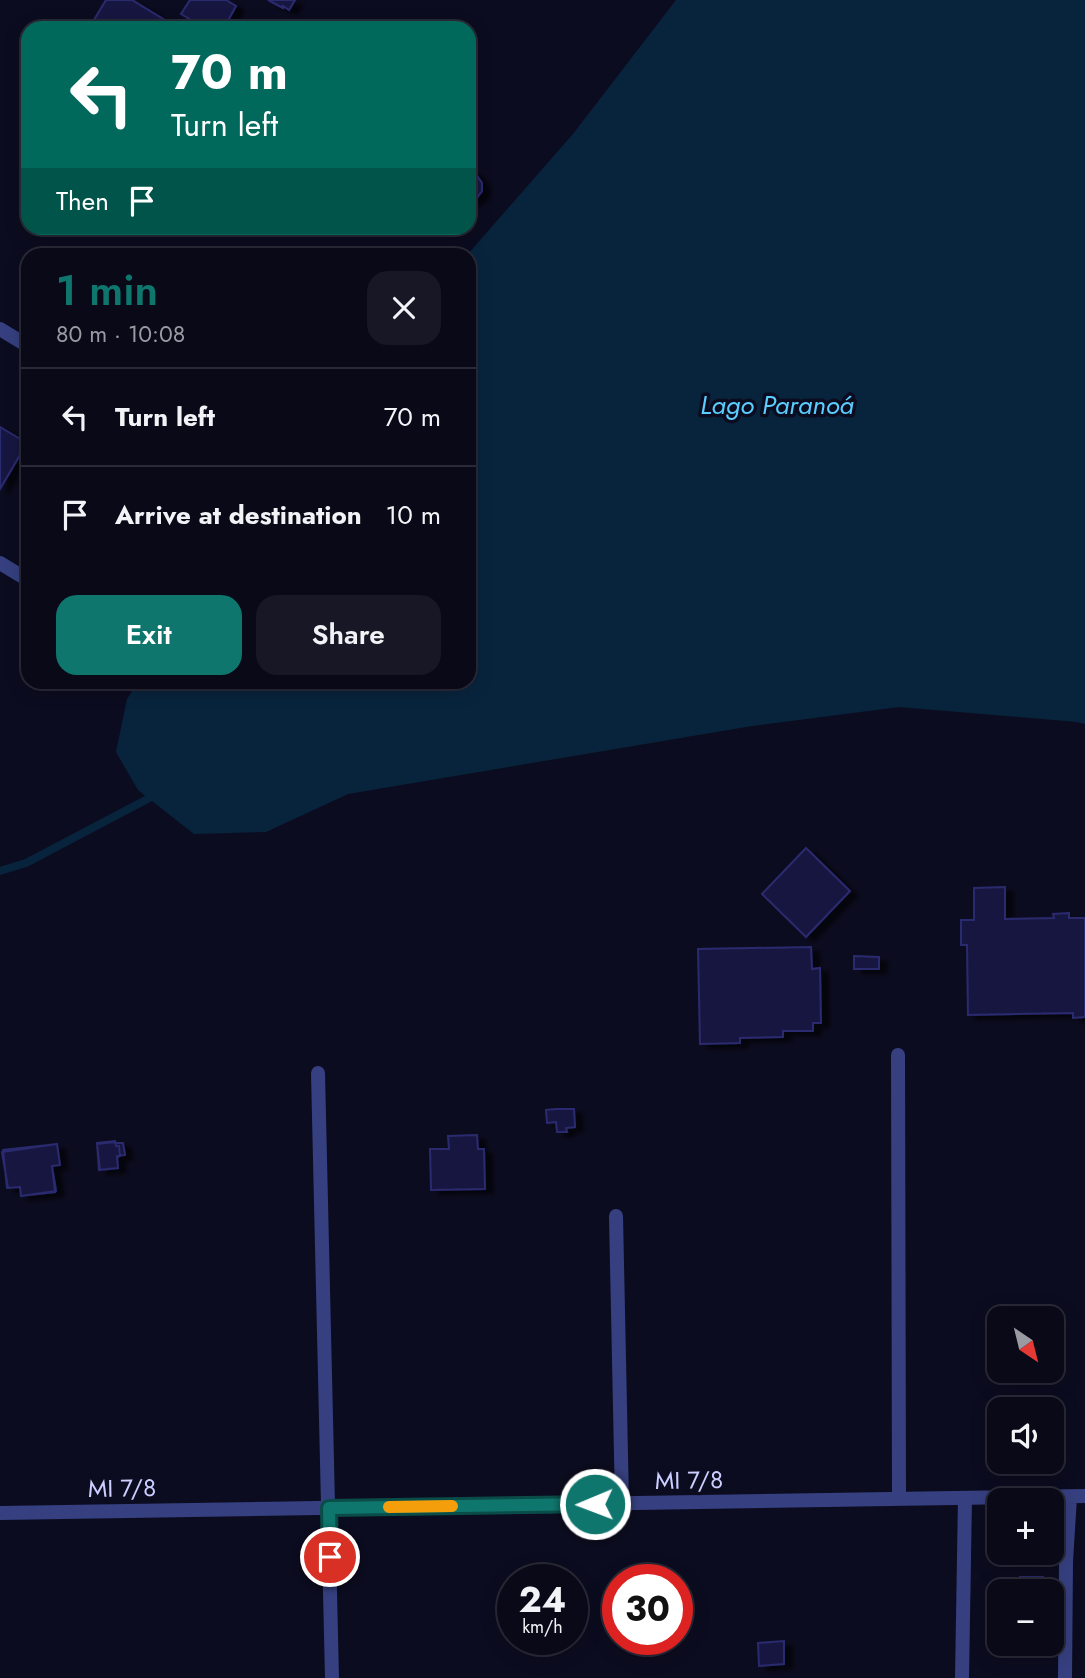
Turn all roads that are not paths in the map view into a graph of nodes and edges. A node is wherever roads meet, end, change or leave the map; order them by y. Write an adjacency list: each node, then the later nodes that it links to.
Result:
1 (0, 329): 2 (street)
2 (21, 342)
3 (0, 563): 4 (street)
4 (21, 576)
5 (898, 1055): 10 (street)
6 (318, 1073): 12 (street)
7 (616, 1216): 11 (street)
8 (1078, 1496): 9 (street, MI 7/8); 16 (street)
9 (965, 1498): 10 (street, MI 7/8); 15 (street)
10 (899, 1499): 11 (street, MI 7/8)
11 (621, 1503): 12 (street, MI 7/8)
12 (329, 1508): 13 (street, MI 7/8); 14 (street)
13 (0, 1513)
14 (332, 1678)
15 (962, 1678)
16 (1065, 1678)

